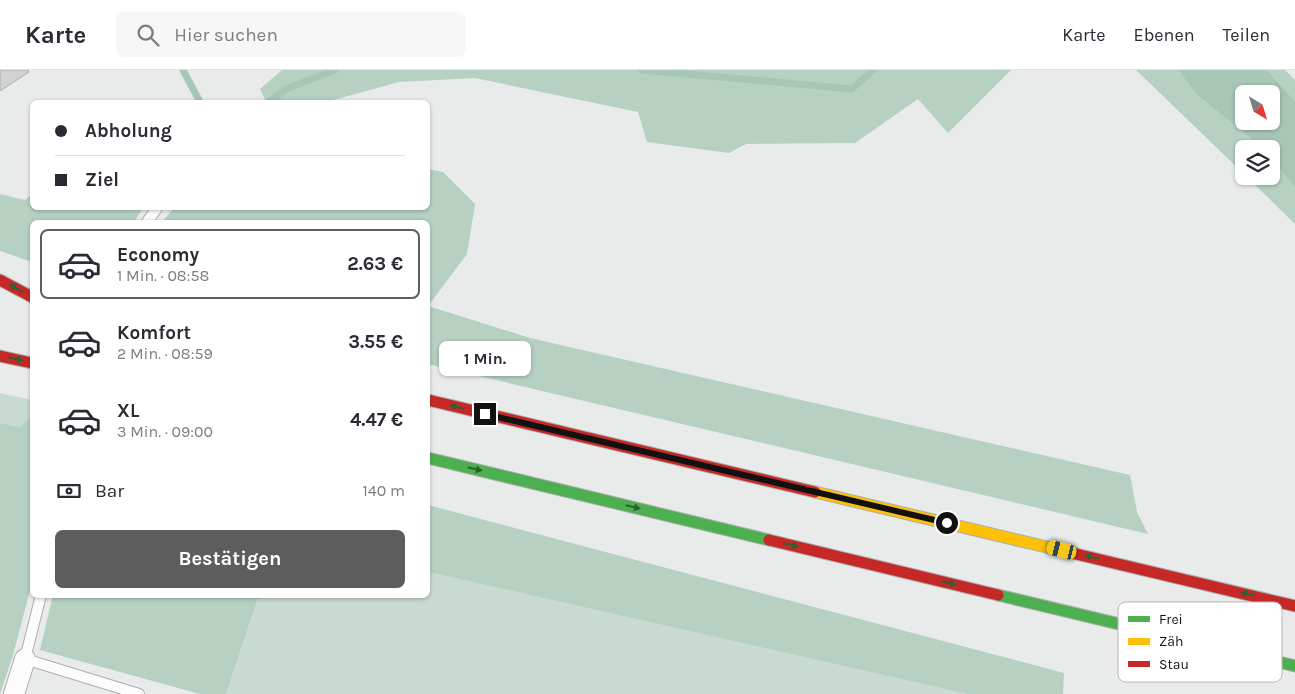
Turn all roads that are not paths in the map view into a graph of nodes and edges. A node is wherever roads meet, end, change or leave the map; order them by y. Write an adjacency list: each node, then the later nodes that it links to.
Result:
1 (0, 280): 2 (highway, one-way to 1)
2 (30, 296)
3 (16, 302): 4 (highway)
4 (30, 306)
5 (0, 356): 6 (highway, one-way to 6)
6 (30, 363)
7 (430, 400): 10 (highway, one-way to 7)
8 (430, 458): 13 (highway, one-way to 13)
9 (40, 598): 14 (lane)
10 (1279, 602)
11 (1282, 603): 12 (highway, one-way to 11)
12 (1295, 606)
13 (1118, 623)
14 (25, 659): 17 (street); 18 (lane)
15 (1282, 663): 16 (highway, one-way to 16)
16 (1295, 666)
17 (14, 694)
18 (139, 694)

